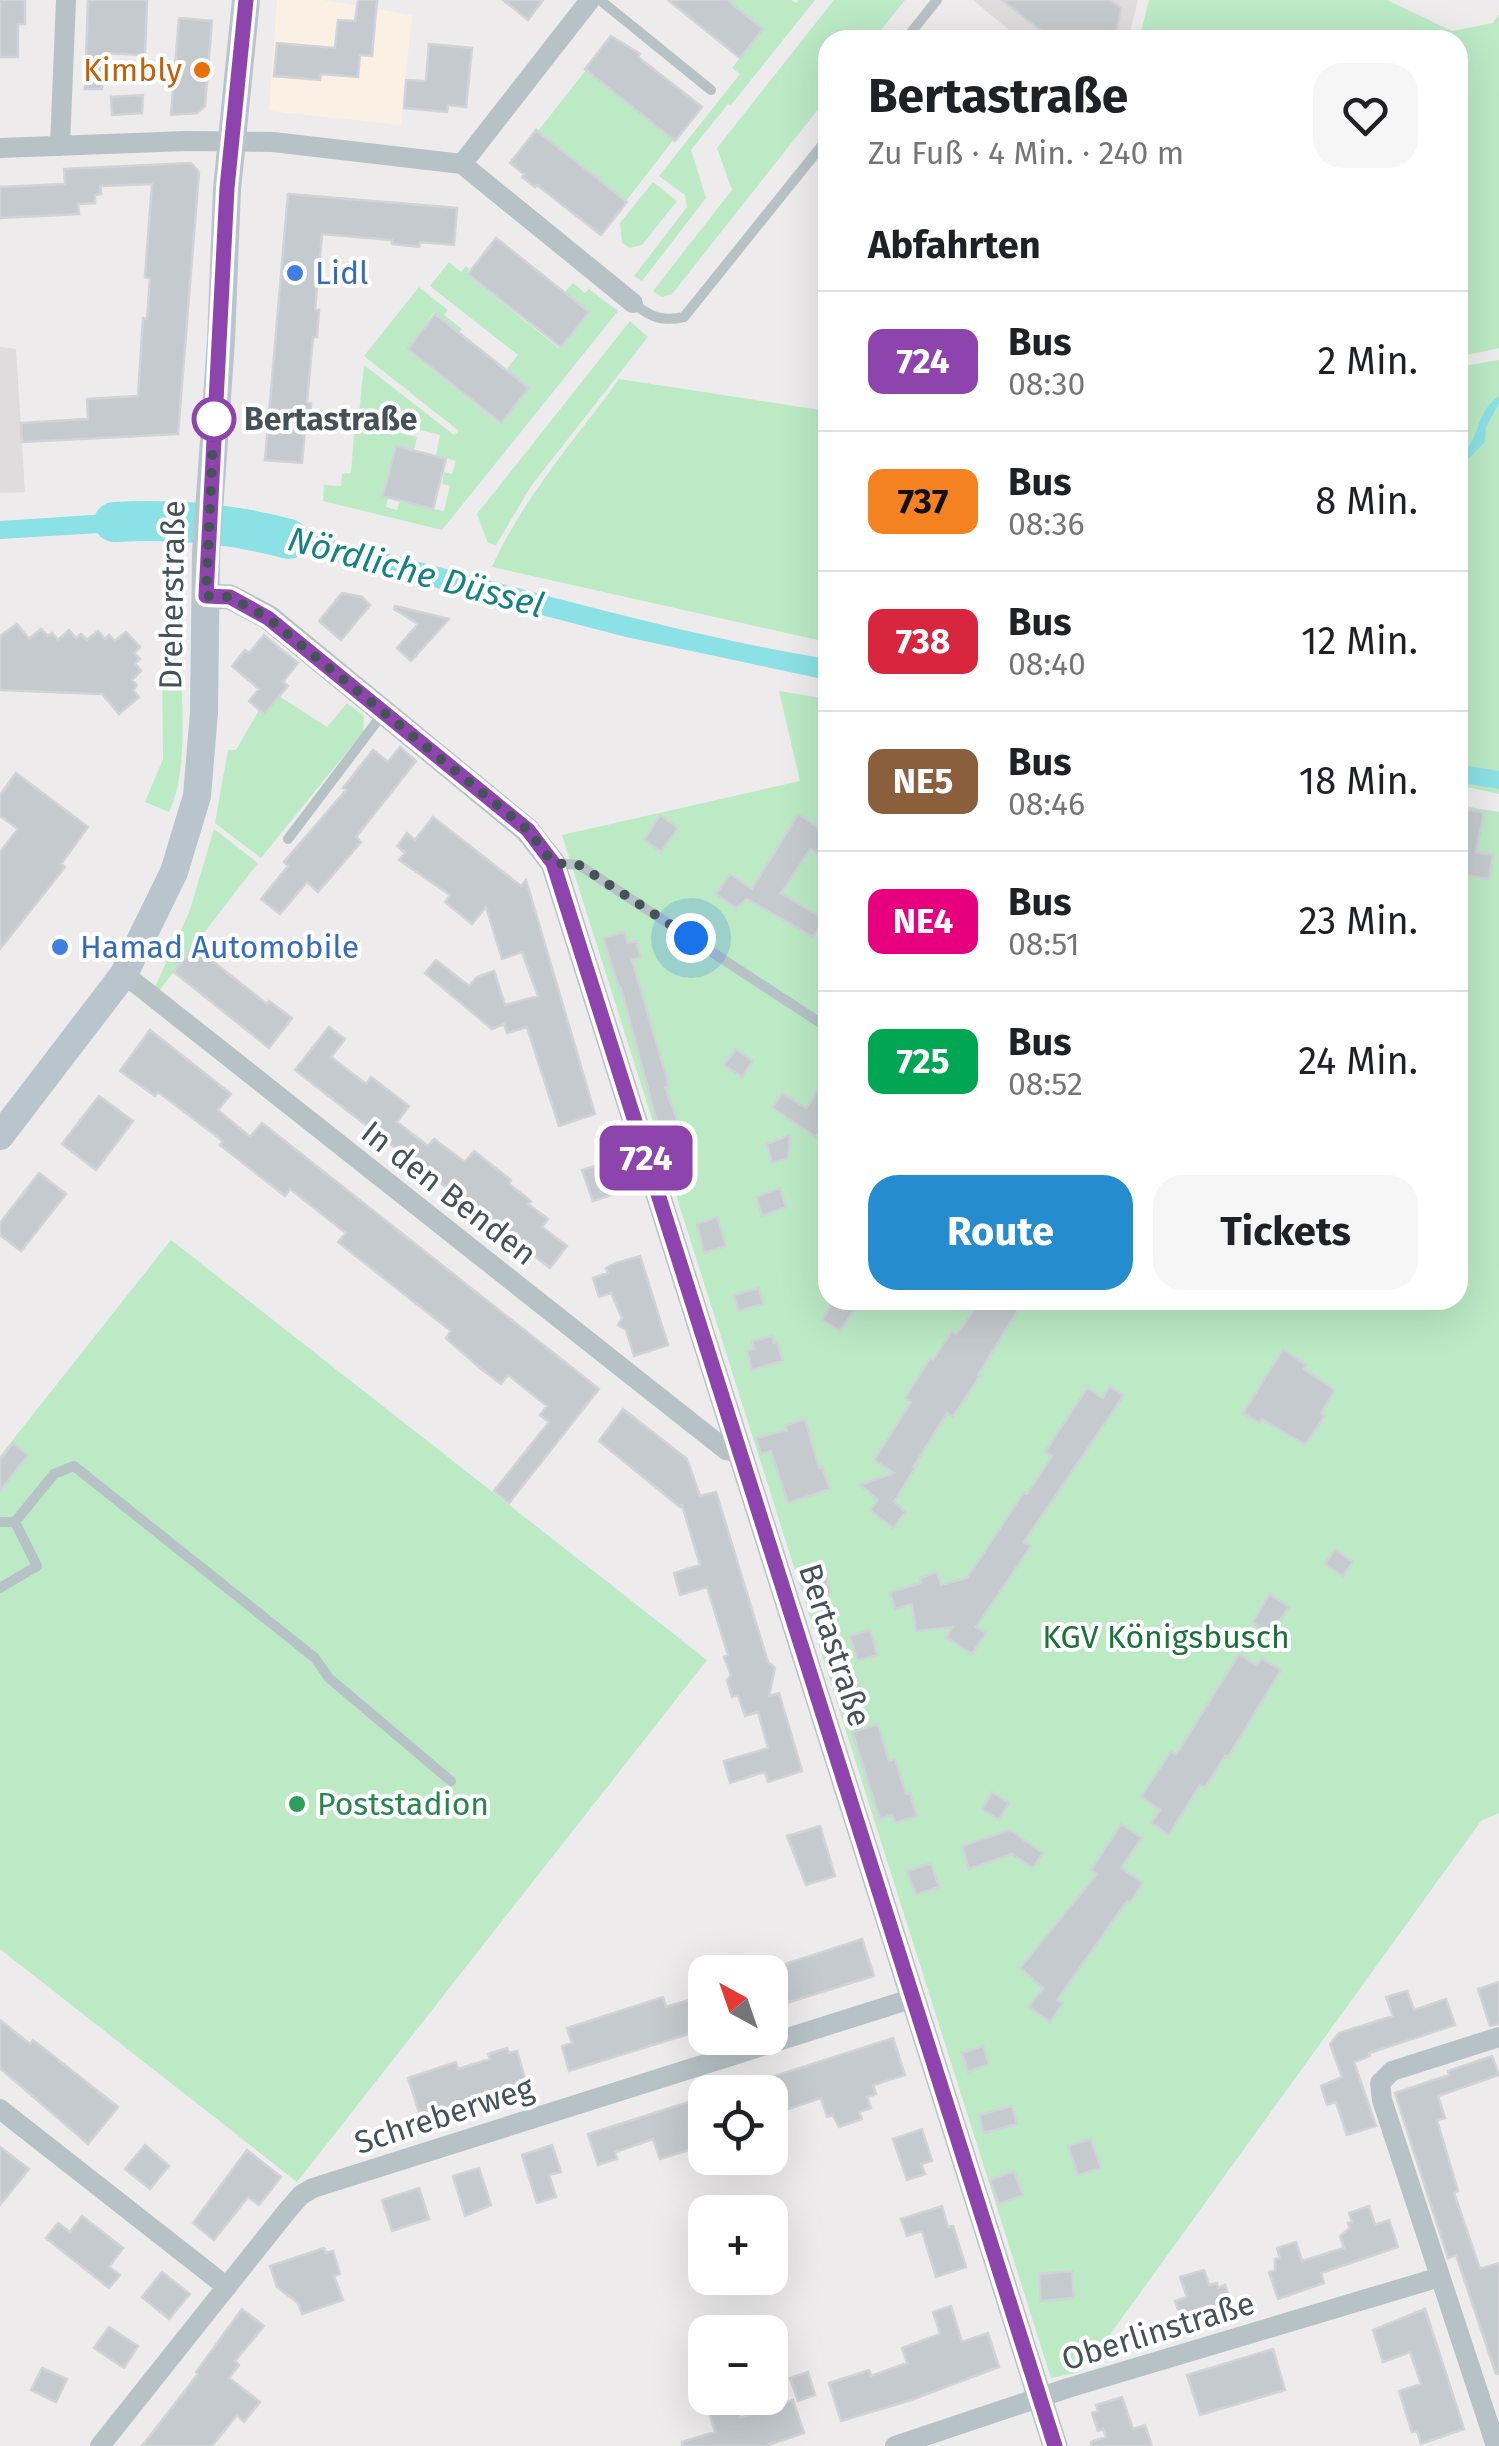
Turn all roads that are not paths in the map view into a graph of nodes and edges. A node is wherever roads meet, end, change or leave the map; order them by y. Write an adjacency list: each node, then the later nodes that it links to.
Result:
1 (66, 0): 9 (street)
2 (246, 0): 8 (main road, Dreherstraße)
3 (590, 0): 12 (street)
4 (600, 0): 7 (lane)
5 (936, 0): 6 (lane)
6 (913, 30)
7 (711, 90)
8 (230, 141): 9 (street); 12 (street); 14 (main road, Dreherstraße)
9 (60, 146): 10 (street)
10 (0, 148)
11 (818, 150): 13 (lane)
12 (462, 164): 13 (street)
13 (633, 302)
14 (206, 596): 15 (street, Bertastraße); 18 (main road, Dreherstraße)
15 (385, 712): 16 (lane); 17 (street, Bertastraße)
16 (288, 839)
17 (553, 863): 19 (lane); 21 (street, Bertastraße)
18 (124, 974): 20 (main road, Dreherstraße); 21 (street, In den Benden)
19 (818, 1021)
20 (0, 1136)
21 (739, 1453): 26 (street, Bertastraße)
22 (0, 1522): 23 (lane)
23 (15, 1522): 24 (lane); 25 (lane)
24 (0, 1588)
25 (450, 1780)
26 (914, 1998): 30 (street, Schreberweg); 31 (street, Bertastraße)
27 (1499, 2037): 29 (street)
28 (0, 2109): 30 (street)
29 (1440, 2277): 31 (street, Oberlinstraße); 35 (street)
30 (227, 2287): 32 (street, Schreberweg)
31 (1041, 2400): 33 (street, Oberlinstraße); 34 (street, Bertastraße)
32 (100, 2446)
33 (895, 2446)
34 (1056, 2446)
35 (1496, 2446)

